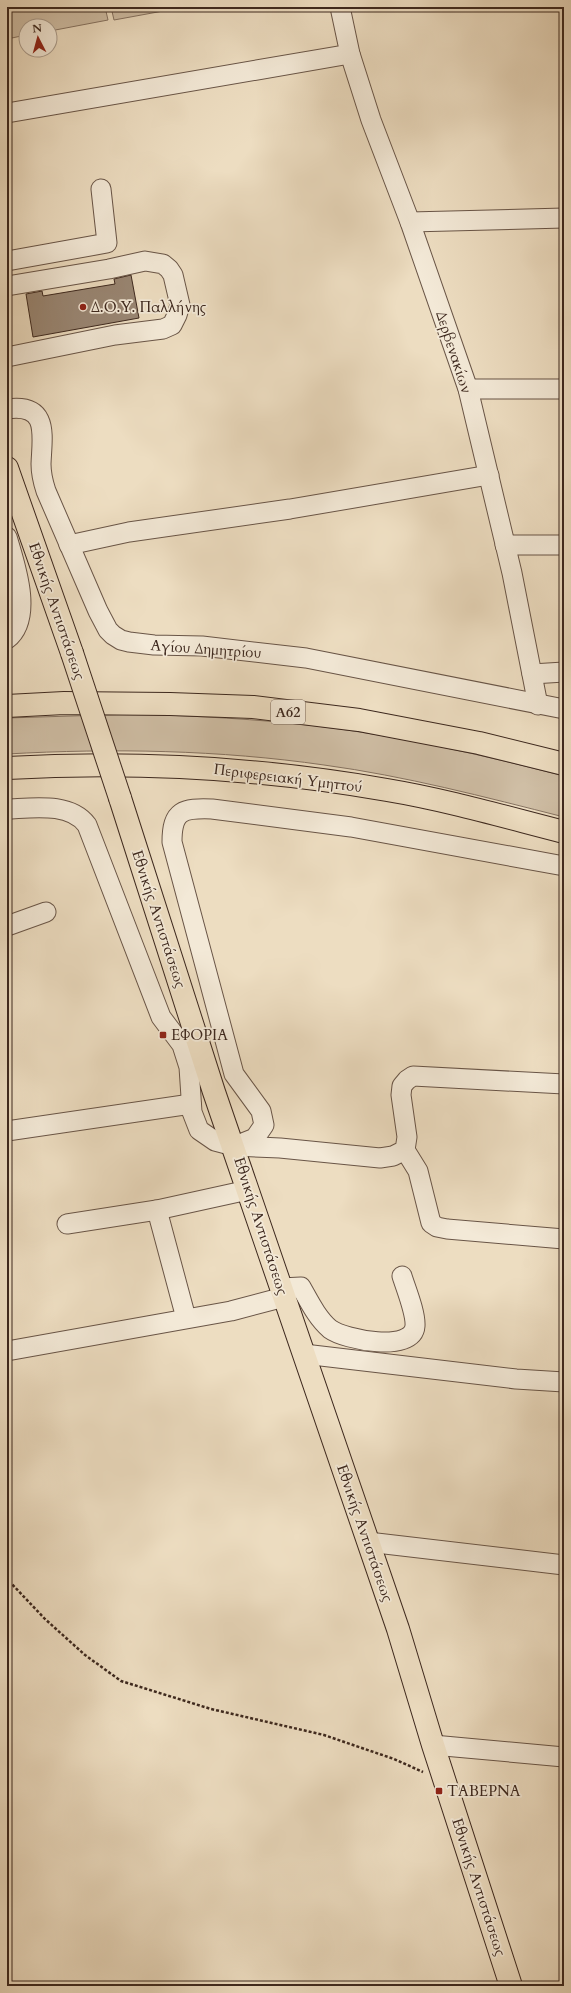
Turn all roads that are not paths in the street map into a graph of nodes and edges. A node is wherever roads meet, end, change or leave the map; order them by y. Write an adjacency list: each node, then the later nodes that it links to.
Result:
1 (340, 7): 2 (street, Δερβενακίων)
2 (350, 54): 3 (street); 6 (street, Δερβενακίων)
3 (7, 113)
4 (101, 189): 7 (street)
5 (564, 218): 6 (street)
6 (410, 222): 11 (street, Δερβενακίων)
7 (7, 261)
8 (7, 286): 9 (street)
9 (7, 357)
10 (564, 389): 11 (street)
11 (468, 390): 14 (street, Δερβενακίων)
12 (7, 409): 16 (street, Αγίου Δημητρίου)
13 (7, 468): 35 (main road, Εθνικής Αντιστάσεως, bridge)
14 (489, 475): 16 (street); 17 (street, Δερβενακίων)
15 (7, 537): 19 (street)
16 (69, 545): 22 (street, Αγίου Δημητρίου)
17 (505, 545): 18 (street); 21 (street, Δερβενακίων)
18 (564, 545)
19 (7, 639)
20 (564, 672): 21 (street)
21 (532, 674): 22 (street, Δερβενακίων)
22 (538, 705): 24 (street, Αγίου Δημητρίου)
23 (7, 706): 25 (main road, Α62)
24 (564, 709)
25 (564, 764)
26 (7, 768): 28 (main road, Περιφερειακή Υμηττού)
27 (7, 809): 33 (street)
28 (564, 832)
29 (564, 866): 35 (street)
30 (46, 912): 31 (street)
31 (7, 926)
32 (564, 1084): 36 (street)
33 (192, 1104): 34 (street); 35 (street)
34 (7, 1131)
35 (234, 1146): 36 (street); 37 (main road, Εθνικής Αντιστάσεως)
36 (405, 1150): 40 (street)
37 (248, 1190): 38 (street); 42 (main road, Εθνικής Αντιστάσεως)
38 (157, 1210): 39 (street); 43 (street)
39 (67, 1224)
40 (564, 1239)
41 (402, 1276): 42 (street)
42 (283, 1293): 43 (street); 45 (main road, Εθνικής Αντιστάσεως)
43 (186, 1318): 44 (street)
44 (7, 1351)
45 (304, 1354): 46 (street); 47 (main road, Εθνικής Αντιστάσεως)
46 (564, 1382)
47 (368, 1542): 48 (street); 49 (main road, Εθνικής Αντιστάσεως)
48 (564, 1565)
49 (433, 1745): 50 (street); 51 (main road, Εθνικής Αντιστάσεως)
50 (564, 1758)
51 (511, 1986)

